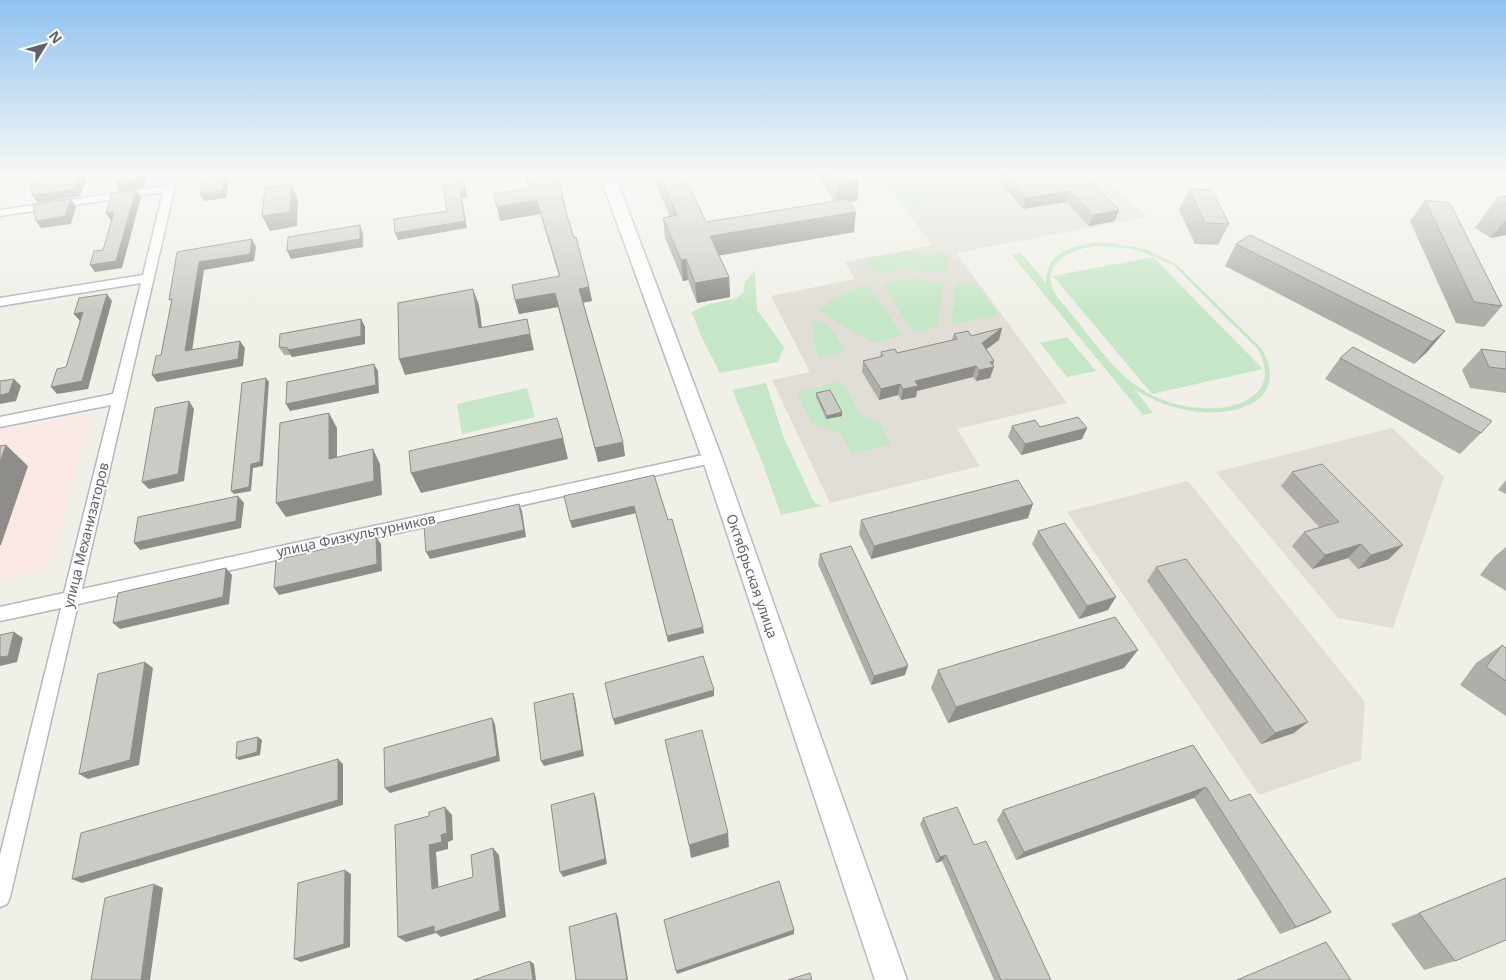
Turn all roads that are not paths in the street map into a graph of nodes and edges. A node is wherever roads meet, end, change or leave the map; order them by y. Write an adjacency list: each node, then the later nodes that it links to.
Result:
1 (163, 219): 3 (street, улица Механизаторов)
2 (623, 219): 7 (main road, Октябрьская улица)
3 (149, 278): 4 (street); 5 (street, улица Механизаторов)
4 (0, 302)
5 (120, 398): 6 (street); 8 (street, улица Механизаторов)
6 (0, 422)
7 (712, 458): 8 (street, улица Физкультурников); 12 (main road, Октябрьская улица)
8 (71, 597): 9 (street, улица Физкультурников); 10 (street, улица Механизаторов)
9 (0, 614)
10 (6, 848): 11 (street, улица Механизаторов)
11 (0, 897)
12 (891, 980)

